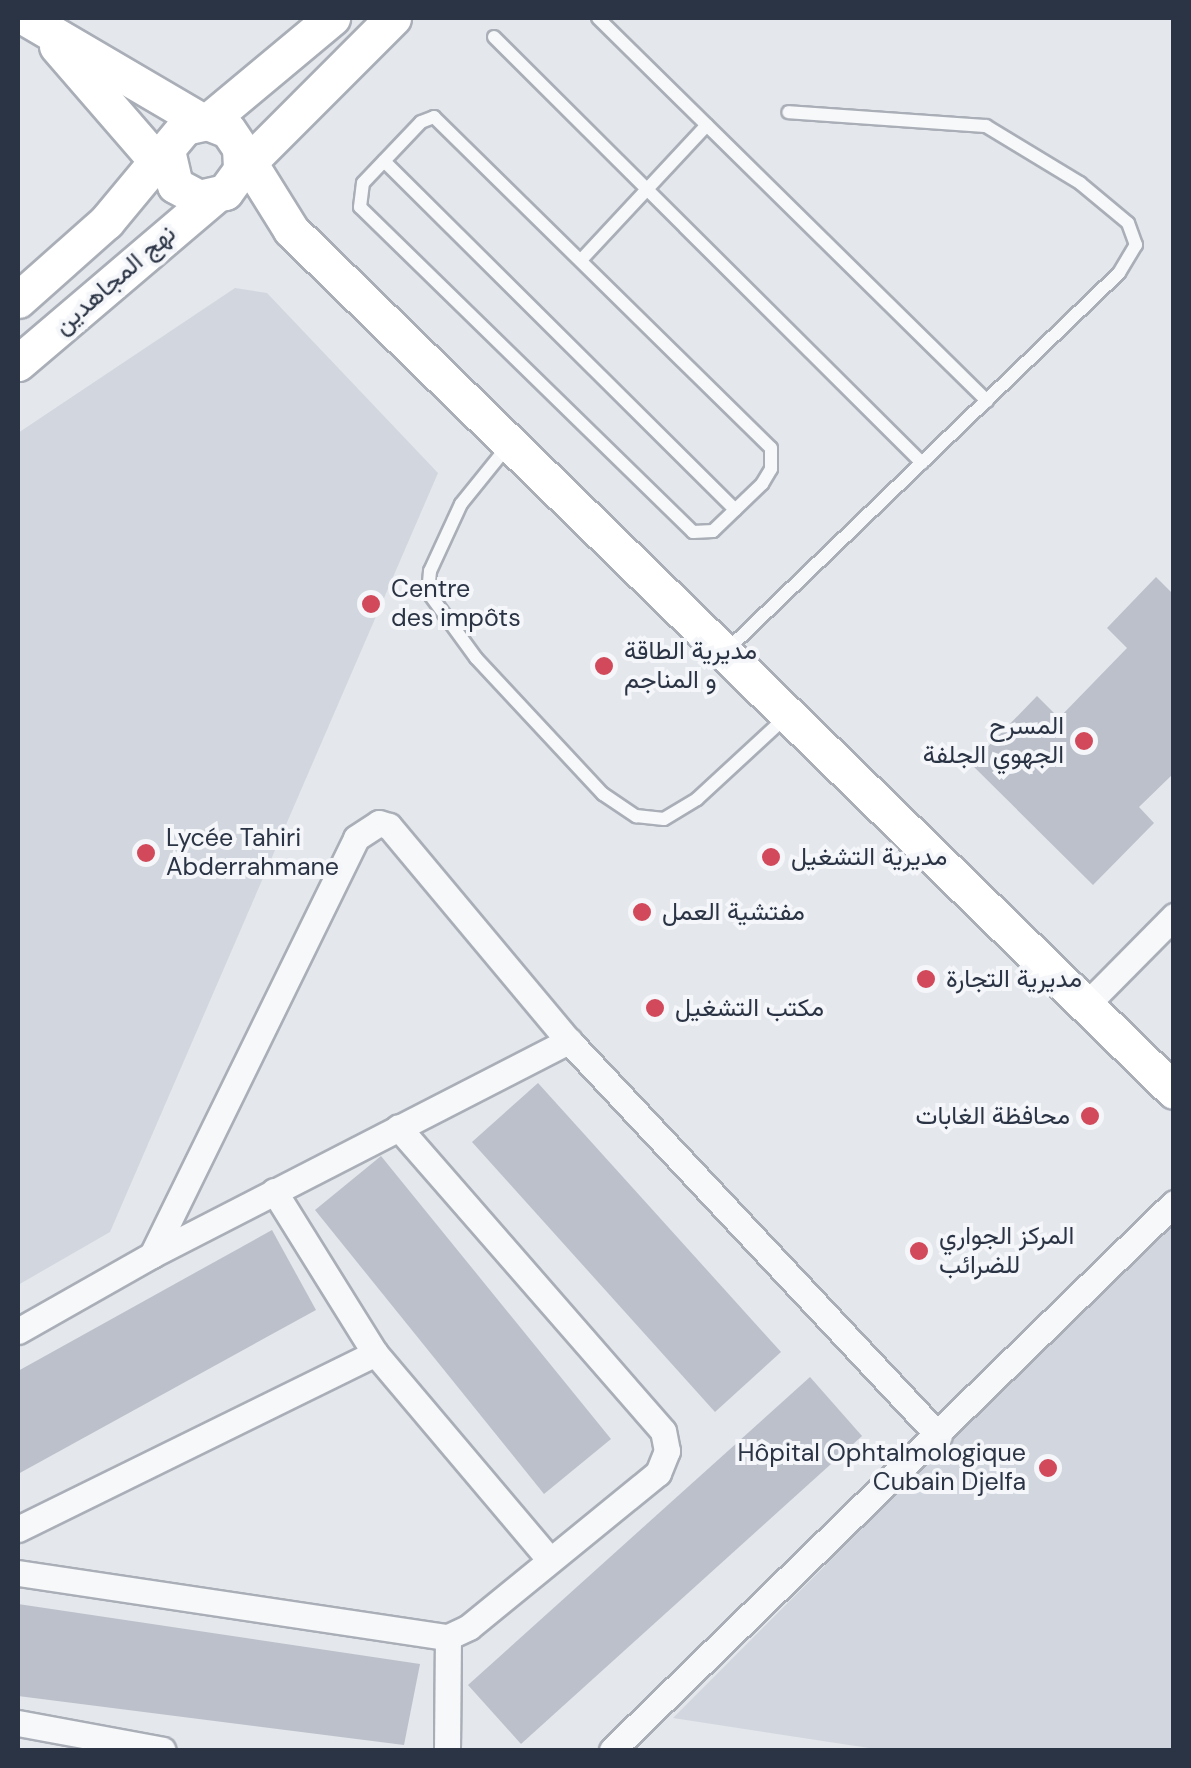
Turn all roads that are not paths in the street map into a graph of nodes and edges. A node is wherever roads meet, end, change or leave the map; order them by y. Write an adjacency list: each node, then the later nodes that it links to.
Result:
1 (332, 18): 7 (street)
2 (392, 18): 9 (street)
3 (598, 18): 8 (lane)
4 (33, 22): 7 (street); 10 (street)
5 (494, 37): 12 (lane)
6 (788, 112): 18 (lane)
7 (205, 122): 9 (street); 10 (street)
8 (707, 125): 12 (lane); 18 (lane)
9 (243, 160): 13 (street); 14 (street)
10 (165, 161): 13 (street); 16 (street, نهج المجاهدين)
11 (384, 161): 15 (lane); 21 (lane); 21 (lane)
12 (646, 188): 15 (lane); 20 (lane)
13 (214, 197): 14 (street); 17 (street, نهج المجاهدين)
14 (290, 230): 19 (street)
15 (582, 259): 21 (lane)
16 (18, 300)
17 (18, 363)
18 (987, 400): 20 (lane)
19 (512, 442): 22 (street); 23 (lane)
20 (922, 463): 22 (lane)
21 (735, 510)
22 (726, 652): 23 (street)
23 (789, 714): 25 (street)
24 (1174, 916): 25 (street)
25 (1086, 1006): 27 (street)
26 (569, 1041): 28 (street); 31 (street); 34 (street)
27 (1174, 1091)
28 (398, 1126): 29 (street); 36 (street)
29 (274, 1191): 31 (street); 33 (street)
30 (1174, 1204): 34 (street)
31 (152, 1255): 32 (street)
32 (18, 1331)
33 (376, 1353): 35 (street); 36 (street)
34 (939, 1436): 42 (street)
35 (18, 1528)
36 (548, 1558): 38 (street)
37 (18, 1573): 38 (street)
38 (448, 1637): 41 (street)
39 (18, 1723): 40 (street)
40 (163, 1750)
41 (447, 1750)
42 (612, 1750)

